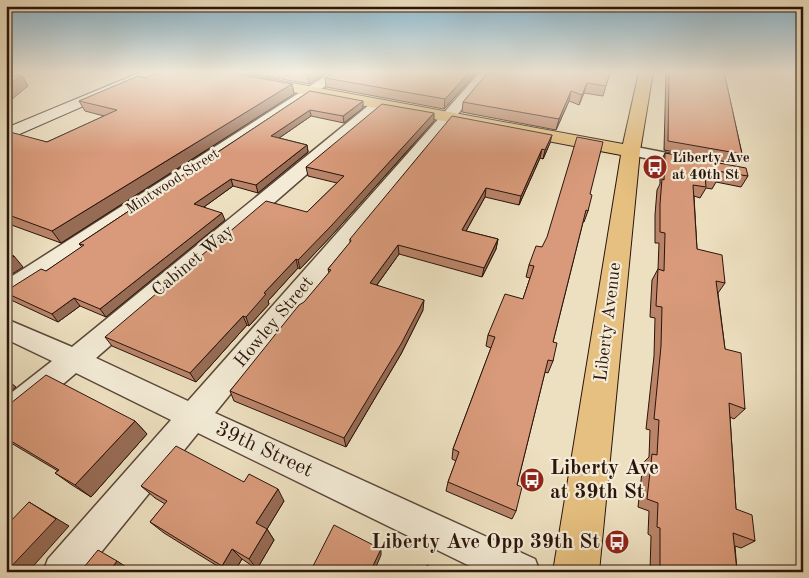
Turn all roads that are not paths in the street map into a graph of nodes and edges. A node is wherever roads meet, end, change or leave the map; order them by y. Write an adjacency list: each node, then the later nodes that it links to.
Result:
1 (91, 99): 8 (main road)
2 (299, 99): 11 (street, Mintwood Street)
3 (352, 99): 6 (main road)
4 (463, 99): 7 (street, Howley Street)
5 (641, 99): 9 (main road, Liberty Avenue)
6 (378, 104): 7 (main road); 13 (street, Cabinet Way)
7 (448, 117): 9 (main road); 15 (street, Howley Street)
8 (6, 135)
9 (630, 151): 10 (street); 18 (main road, Liberty Avenue)
10 (710, 166)
11 (6, 291)
12 (6, 328): 13 (street, 39th Street)
13 (73, 360): 14 (street, Cabinet Way); 15 (street, 39th Street)
14 (6, 416)
15 (193, 417): 16 (street, Howley Street); 17 (street, 39th Street)
16 (61, 572)
17 (522, 572)
18 (576, 572)

